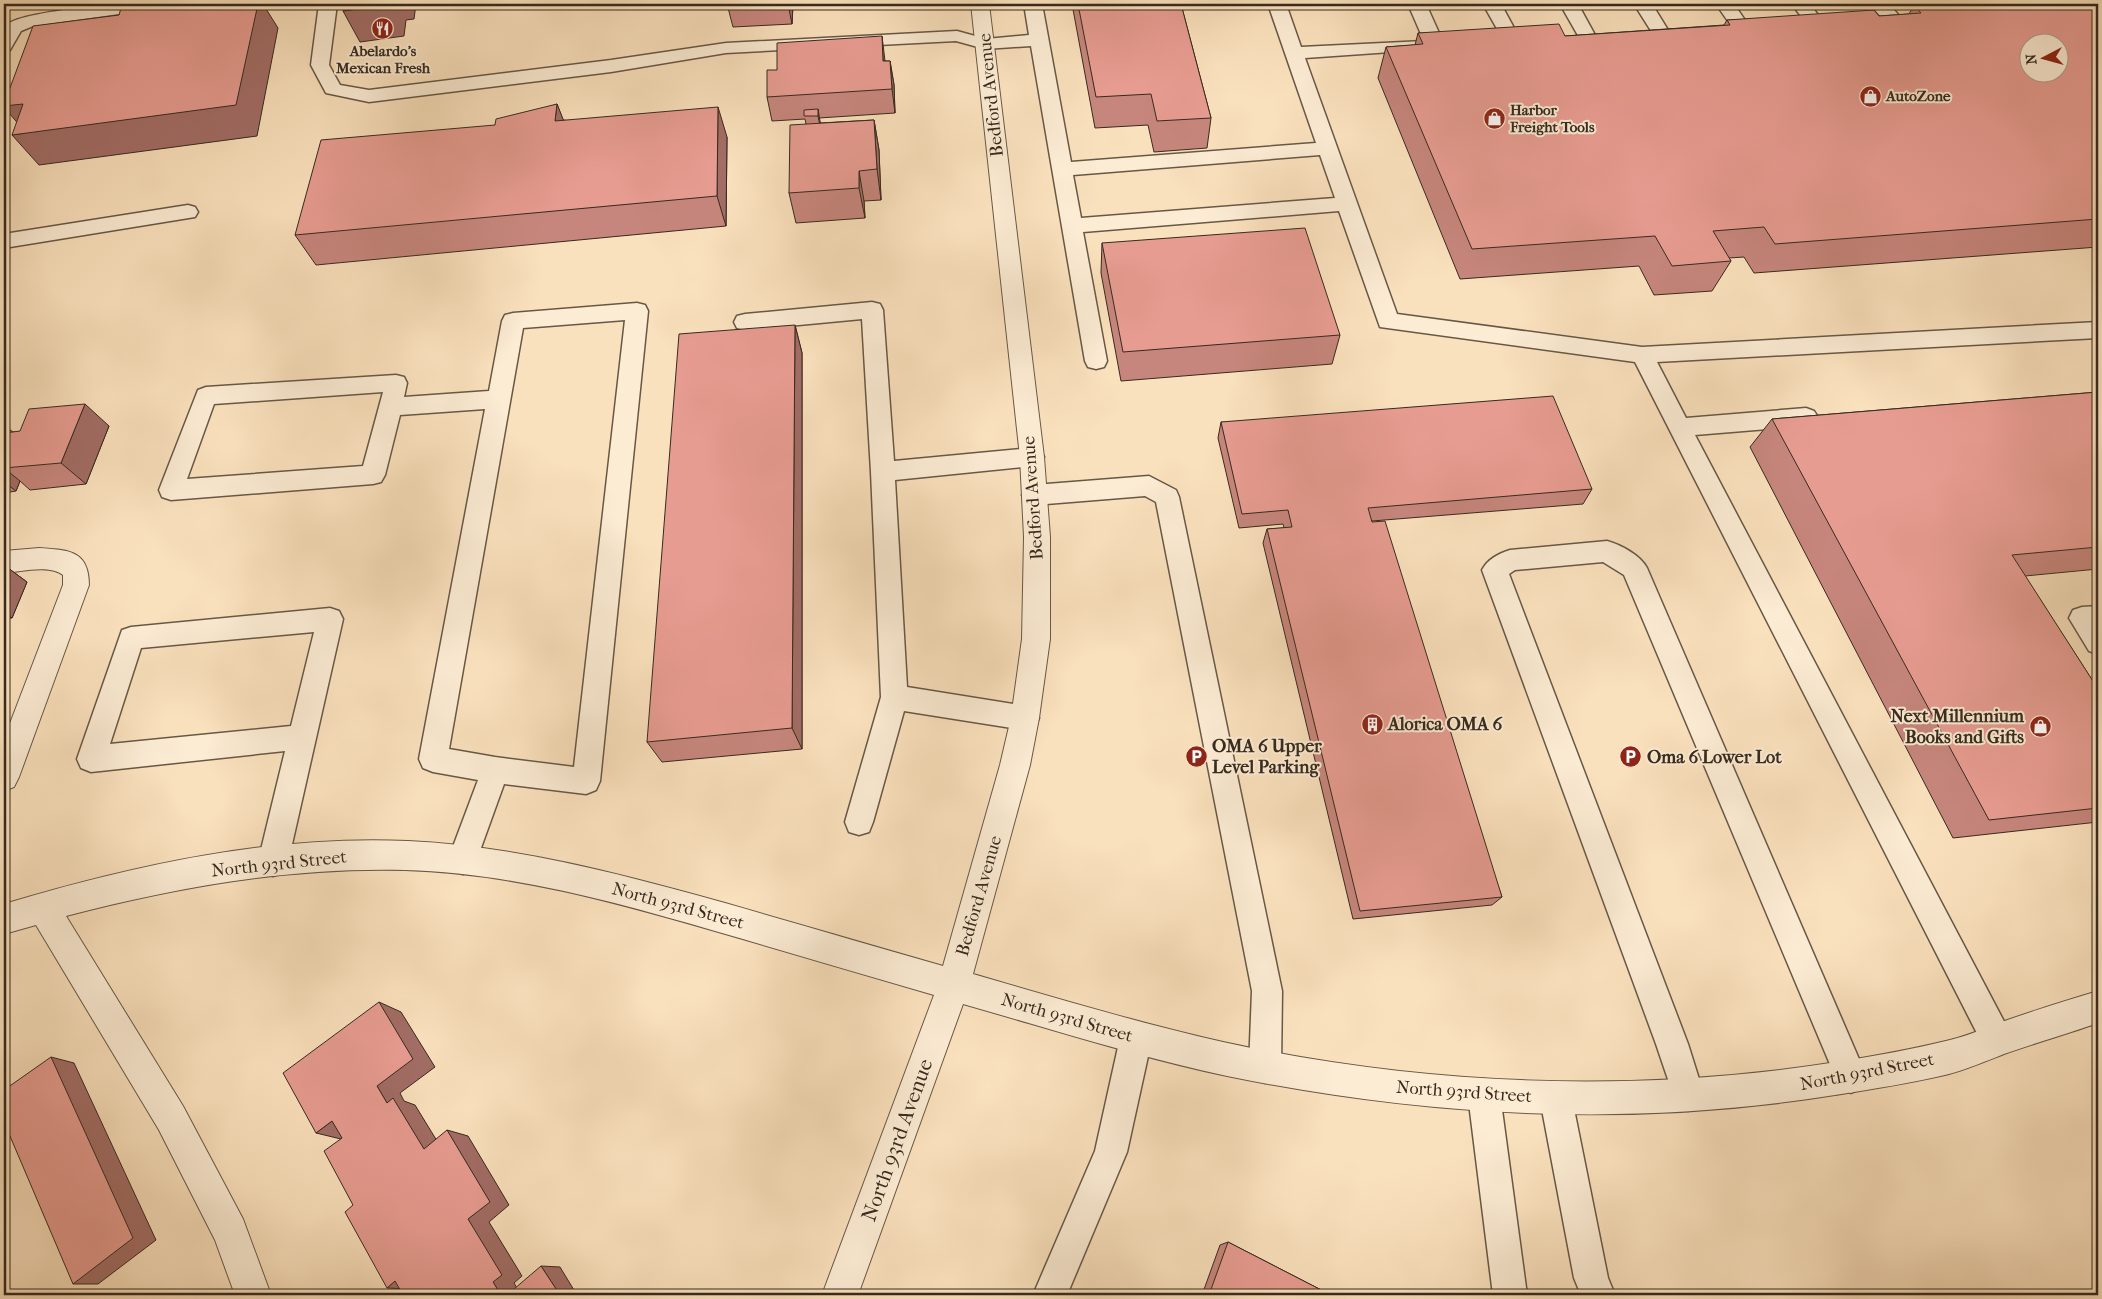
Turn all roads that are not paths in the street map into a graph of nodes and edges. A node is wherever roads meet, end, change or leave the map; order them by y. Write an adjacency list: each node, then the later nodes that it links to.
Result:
1 (155, 4): 12 (lane)
2 (328, 4): 30 (lane)
3 (980, 4): 30 (street, Bedford Avenue)
4 (1033, 4): 27 (lane)
5 (1277, 4): 33 (lane)
6 (1417, 4): 31 (lane)
7 (1492, 4): 26 (lane)
8 (1569, 4): 23 (lane)
9 (1643, 4): 20 (lane)
10 (1725, 4): 18 (lane)
11 (1801, 4): 16 (lane)
12 (54, 10): 32 (lane)
13 (1877, 12): 14 (lane)
14 (1911, 18)
15 (1834, 21): 16 (lane)
16 (1814, 22): 17 (lane)
17 (1796, 23)
18 (1759, 25)
19 (1679, 29): 20 (lane)
20 (1659, 30): 21 (lane)
21 (1641, 31)
22 (1605, 34): 23 (lane)
23 (1586, 35): 24 (lane)
24 (1568, 36)
25 (1530, 38): 26 (lane)
26 (1511, 39): 28 (lane)
27 (1039, 40): 30 (lane); 35 (lane)
28 (1492, 40)
29 (1454, 43): 31 (lane)
30 (985, 44): 48 (street, Bedford Avenue)
31 (1435, 44): 33 (lane)
32 (4, 46)
33 (1294, 53): 34 (lane)
34 (1327, 148): 35 (lane); 36 (lane)
35 (1062, 169): 38 (lane)
36 (1346, 204): 38 (lane); 42 (lane)
37 (188, 212): 39 (lane)
38 (1072, 226): 43 (lane)
39 (4, 241)
40 (745, 322): 49 (lane)
41 (2094, 336): 42 (lane)
42 (1642, 356): 47 (lane)
43 (1096, 361)
44 (499, 400): 45 (lane); 57 (lane); 57 (lane)
45 (391, 407): 45 (lane)
46 (1829, 415): 47 (lane)
47 (1679, 427): 67 (lane)
48 (1032, 457): 49 (lane); 50 (street, Bedford Avenue)
49 (883, 472): 54 (lane)
50 (1034, 495): 55 (street, Bedford Avenue); 68 (lane)
51 (4, 562): 58 (street)
52 (2098, 617): 53 (lane)
53 (2098, 643)
54 (894, 697): 55 (lane); 59 (lane)
55 (1025, 718): 64 (street, Bedford Avenue)
56 (303, 737): 56 (lane); 61 (lane)
57 (495, 770): 60 (lane)
58 (4, 777)
59 (859, 822)
60 (463, 860): 61 (street, North 93rd Street); 64 (street, North 93rd Street)
61 (273, 862): 62 (street, North 93rd Street)
62 (43, 907): 63 (street, North 93rd Street); 73 (street)
63 (4, 919)
64 (954, 984): 66 (street, North 93rd Street); 74 (street, North 93rd Avenue)
65 (2098, 1007): 67 (street, North 93rd Street)
66 (1136, 1038): 68 (street, North 93rd Street); 75 (lane)
67 (1997, 1040): 69 (street, North 93rd Street)
68 (1265, 1067): 70 (street, North 93rd Street)
69 (1851, 1077): 71 (street, North 93rd Street); 71 (lane)
70 (1484, 1095): 72 (street, North 93rd Street); 76 (lane)
71 (1688, 1095): 72 (street, North 93rd Street)
72 (1556, 1099): 77 (lane)
73 (253, 1295)
74 (840, 1295)
75 (1050, 1295)
76 (1510, 1295)
77 (1598, 1295)

